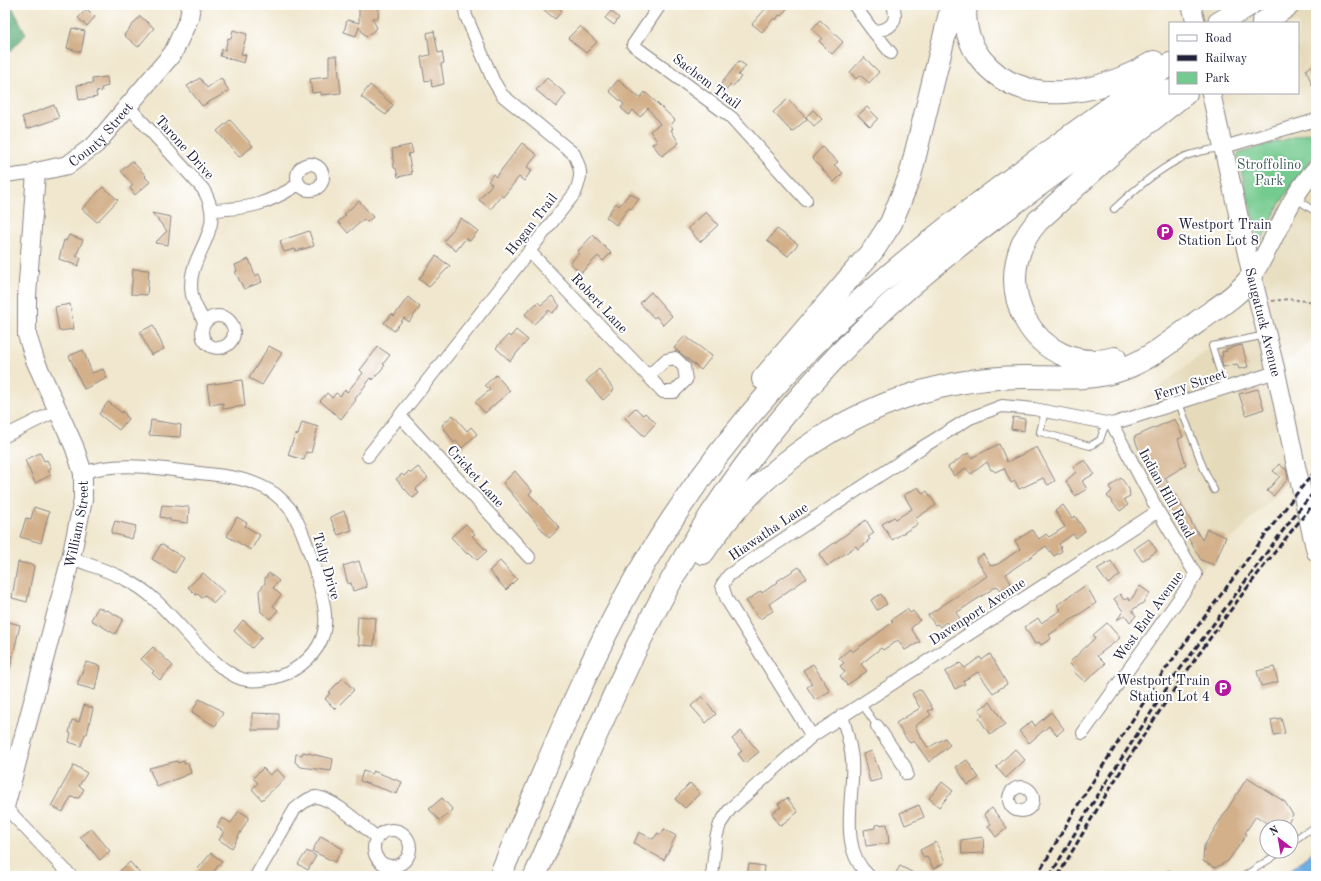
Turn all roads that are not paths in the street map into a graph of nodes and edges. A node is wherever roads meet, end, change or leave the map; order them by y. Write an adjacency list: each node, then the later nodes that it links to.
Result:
1 (191, 5): 20 (street, County Street)
2 (464, 5): 32 (street, Hogan Trail)
3 (660, 5): 28 (street, Sachem Trail)
4 (854, 5): 13 (street)
5 (892, 5): 13 (street)
6 (952, 5): 49 (highway)
7 (966, 5): 15 (highway)
8 (1192, 5): 10 (street)
9 (1250, 5): 11 (highway); 12 (highway)
10 (1196, 22)
11 (1221, 22)
12 (1227, 22)
13 (873, 31): 14 (street)
14 (892, 53)
15 (1169, 53)
16 (1169, 65): 49 (highway)
17 (1169, 92): 54 (highway)
18 (1185, 94): 33 (highway)
19 (1212, 94): 22 (street, Saugatuck Avenue)
20 (129, 107): 24 (street, County Street); 30 (street, Tarone Drive)
21 (1316, 120): 22 (street)
22 (1224, 147): 29 (lane); 33 (street, Saugatuck Avenue)
23 (1316, 169): 27 (street)
24 (36, 172): 25 (street, County Street); 40 (street, William Street)
25 (5, 176)
26 (299, 184): 30 (street)
27 (1294, 198): 31 (lane); 33 (street)
28 (806, 200)
29 (1114, 209)
30 (212, 210): 34 (street, Tarone Drive)
31 (1316, 212)
32 (529, 250): 37 (street, Robert Lane); 42 (street, Hogan Trail)
33 (1252, 276): 35 (street, Saugatuck Avenue); 54 (highway)
34 (205, 323)
35 (1267, 335): 36 (street, Saugatuck Avenue); 38 (lane)
36 (1276, 372): 38 (street, Ferry Street); 50 (street, Saugatuck Avenue)
37 (648, 376)
38 (1225, 388): 39 (street, Ferry Street)
39 (1179, 403): 43 (street, Ferry Street); 47 (lane)
40 (58, 410): 44 (street); 46 (street, William Street)
41 (1045, 411): 43 (street, Hiawatha Lane); 43 (lane); 59 (street, Hiawatha Lane)
42 (400, 416): 45 (street, Hogan Trail); 51 (street, Cricket Lane)
43 (1109, 424): 48 (street, Indian Hill Road)
44 (5, 436)
45 (368, 456)
46 (83, 473): 52 (street, William Street); 52 (street, Tally Drive)
47 (1214, 490)
48 (1158, 510): 53 (street, Indian Hill Road); 55 (street, Davenport Avenue)
49 (666, 530): 68 (highway)
50 (1316, 552)
51 (528, 557)
52 (71, 558): 61 (street, William Street)
53 (1196, 576): 58 (street, West End Avenue)
54 (620, 682): 69 (highway)
55 (861, 703): 56 (street, Davenport Avenue); 57 (lane)
56 (842, 715): 59 (street, Davenport Avenue); 71 (street)
57 (877, 726): 60 (street)
58 (1083, 733)
59 (812, 736): 70 (street)
60 (907, 774)
61 (5, 807): 66 (street)
62 (1316, 827): 63 (lane)
63 (1299, 837)
64 (378, 838): 67 (street)
65 (1270, 859): 72 (lane)
66 (71, 876)
67 (256, 876)
68 (500, 876)
69 (535, 876)
70 (712, 876)
71 (869, 876)
72 (1244, 876)

